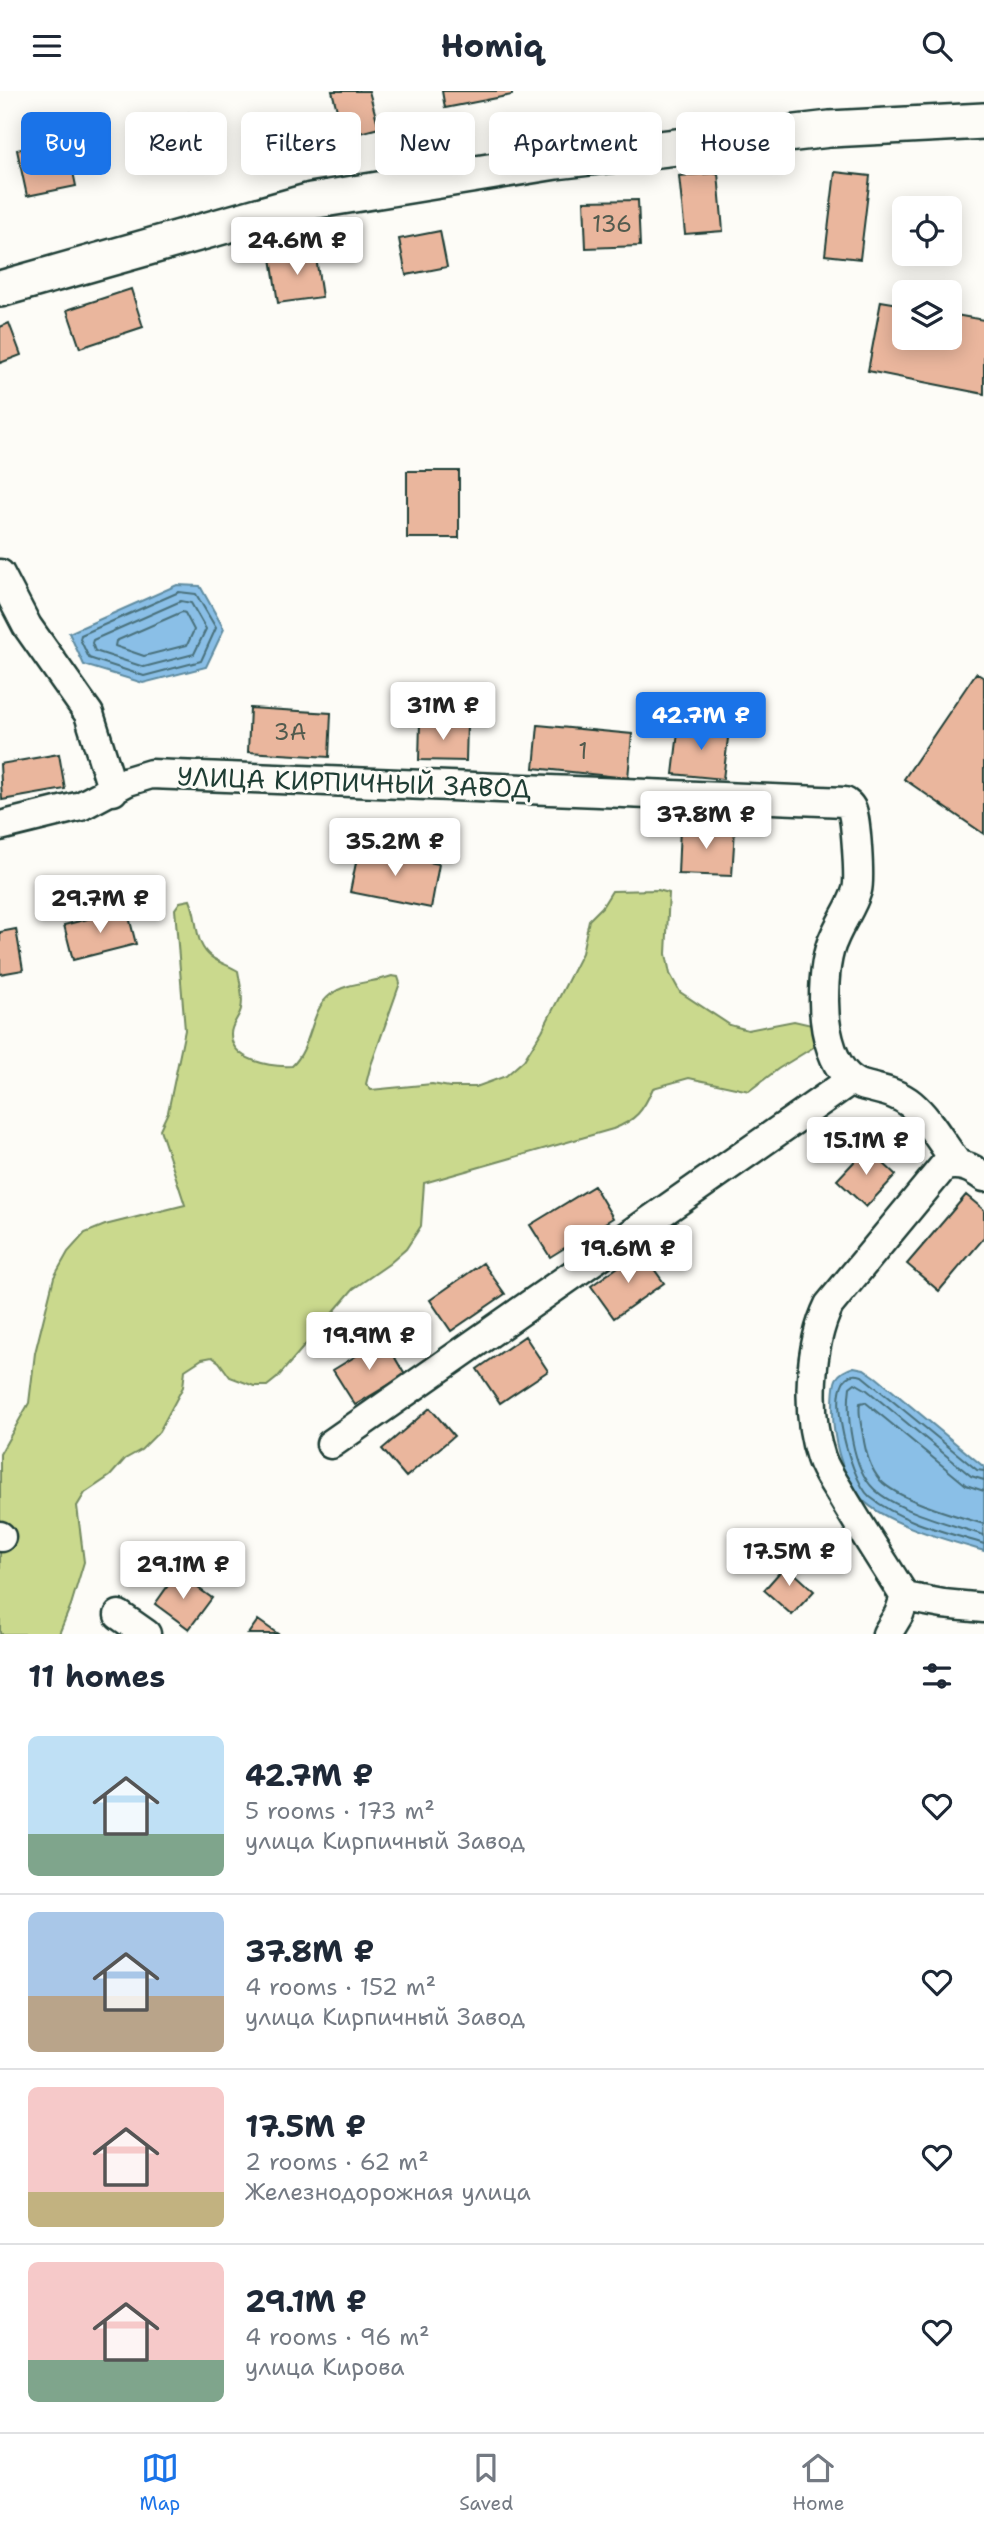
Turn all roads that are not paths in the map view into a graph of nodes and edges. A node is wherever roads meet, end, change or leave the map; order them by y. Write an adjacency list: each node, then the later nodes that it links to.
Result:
1 (984, 121): 2 (street)
2 (0, 289)
3 (0, 574): 4 (street)
4 (113, 791): 5 (street, УЛИЦА КИРПИЧНЫЙ ЗАВОД); 6 (street, УЛИЦА КИРПИЧНЫЙ ЗАВОД)
5 (0, 826)
6 (851, 1080): 7 (street); 9 (street)
7 (957, 1163): 8 (street); 10 (street)
8 (984, 1177)
9 (331, 1444)
10 (905, 1597): 11 (street); 14 (street)
11 (984, 1608)
12 (119, 1615): 13 (street)
13 (146, 1634)
14 (887, 1634)

